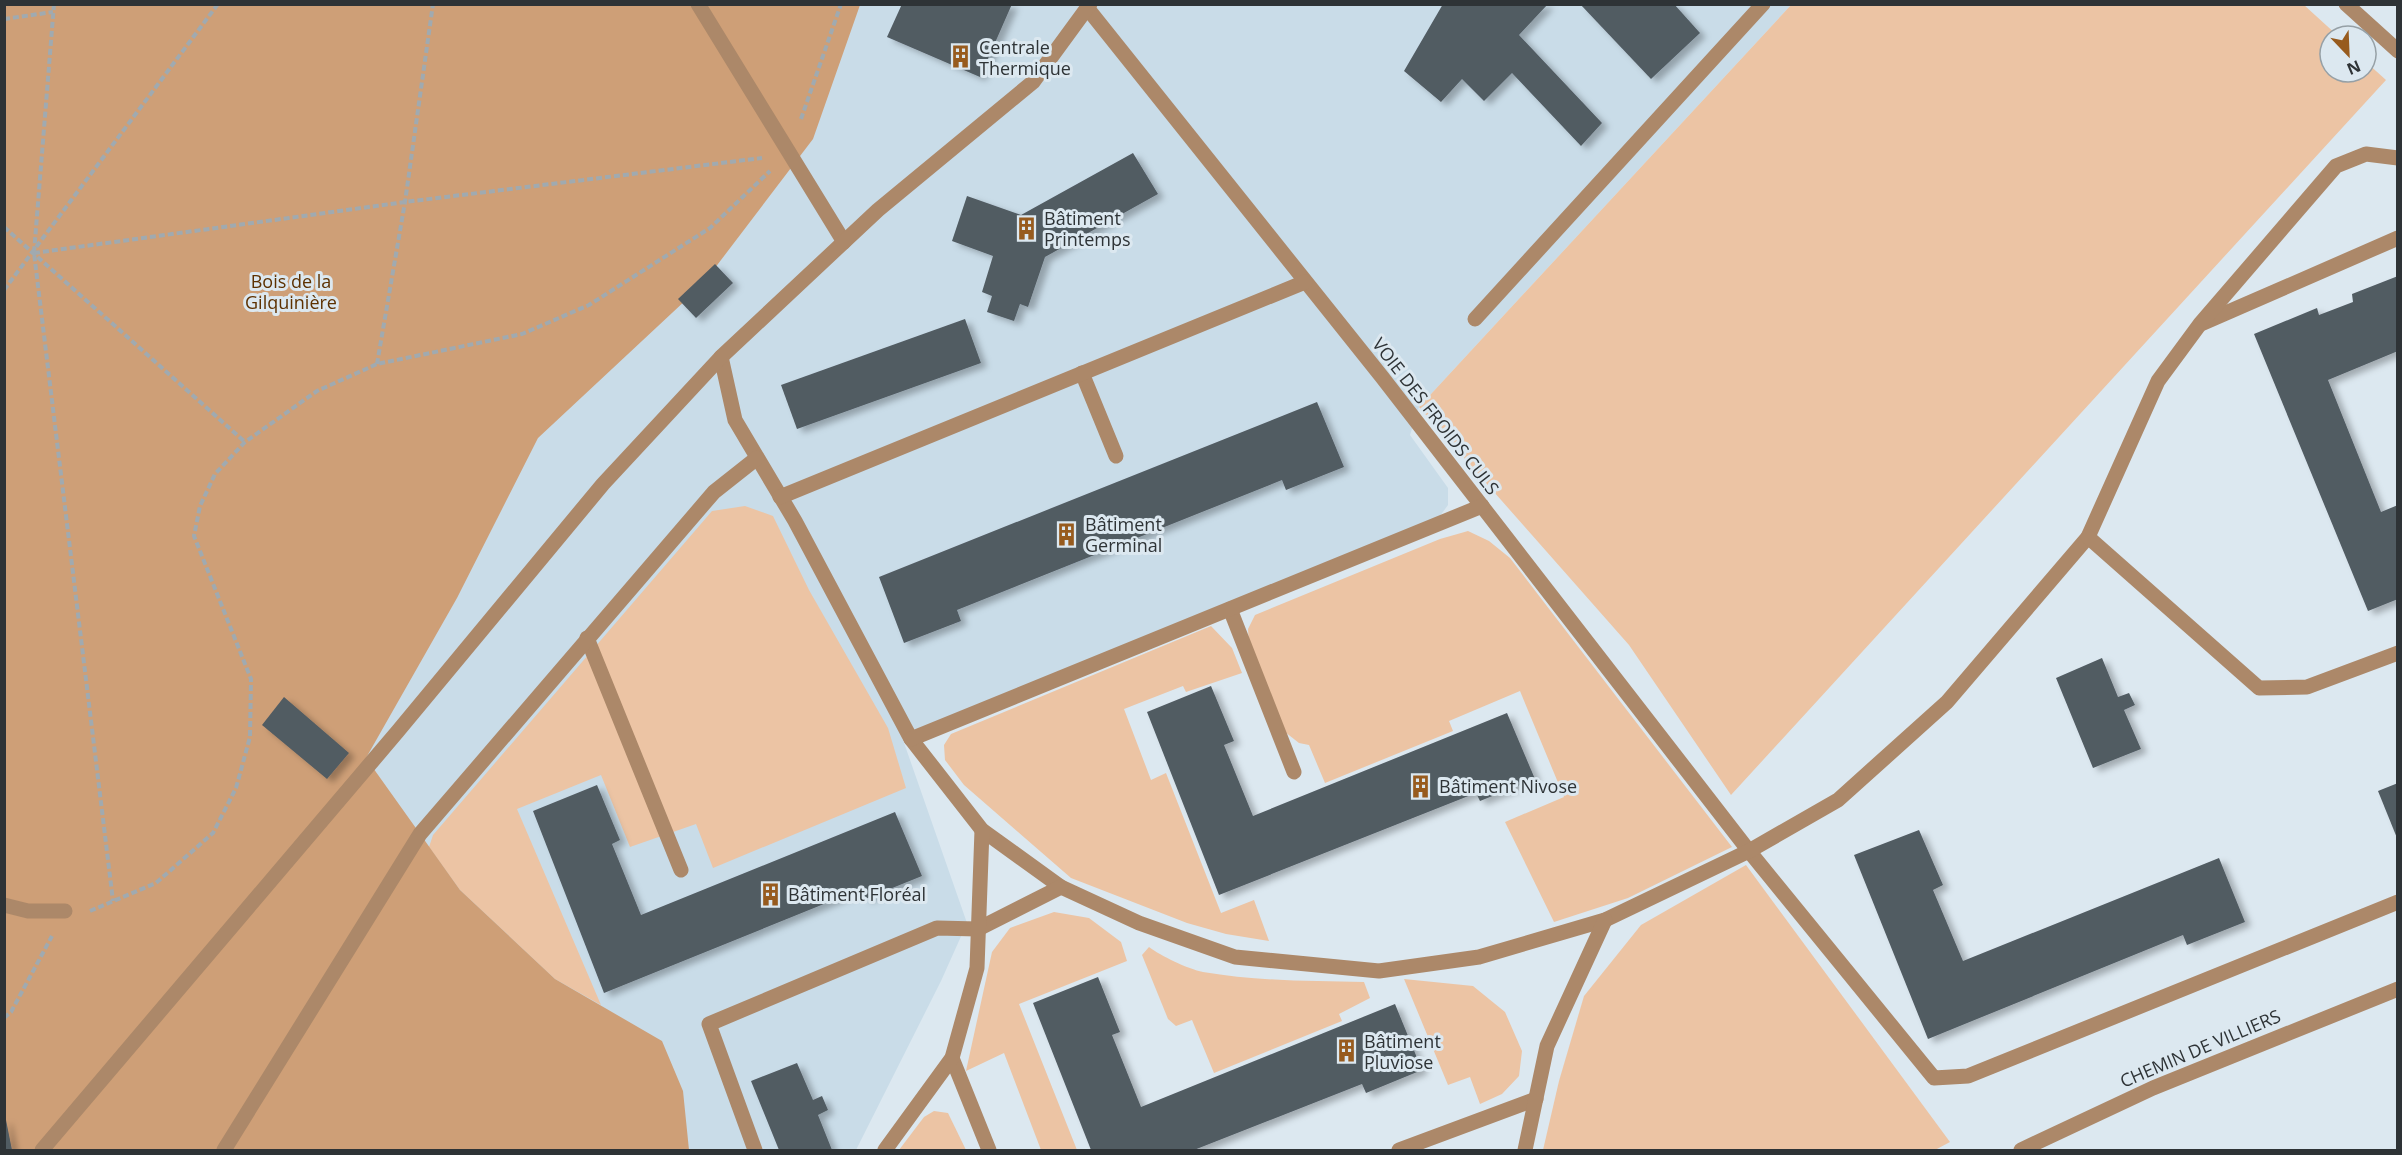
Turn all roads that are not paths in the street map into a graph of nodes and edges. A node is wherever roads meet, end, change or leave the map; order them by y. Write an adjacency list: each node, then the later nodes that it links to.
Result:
1 (698, 4): 8 (street)
2 (1764, 4): 10 (street)
3 (2346, 4): 5 (street)
4 (1089, 7): 8 (street); 9 (street, VOIE DES FROIDS CULS)
5 (2397, 51)
6 (2397, 158): 11 (street)
7 (2397, 238): 11 (street)
8 (844, 242): 12 (street)
9 (1305, 282): 13 (street); 17 (street, VOIE DES FROIDS CULS)
10 (1475, 319)
11 (2200, 324): 18 (street)
12 (721, 357): 15 (street); 36 (street)
13 (1082, 373): 14 (street); 16 (street)
14 (1116, 456)
15 (757, 458): 16 (street); 20 (street)
16 (780, 497): 22 (street)
17 (1482, 507): 19 (street); 25 (street, VOIE DES FROIDS CULS)
18 (2088, 537): 21 (street); 25 (street)
19 (1230, 609): 22 (street); 23 (street)
20 (587, 638): 26 (street); 37 (street)
21 (2397, 653)
22 (911, 739): 24 (street)
23 (1294, 771)
24 (982, 830): 27 (street); 32 (street)
25 (1749, 851): 28 (street, VOIE DES FROIDS CULS); 31 (street)
26 (681, 870)
27 (1061, 887): 31 (street); 32 (street)
28 (2397, 902)
29 (4, 905): 30 (street)
30 (65, 912)
31 (1605, 920): 35 (street)
32 (978, 929): 34 (street); 38 (street)
33 (2397, 988): 43 (street, CHEMIN DE VILLIERS)
34 (952, 1058): 39 (street); 40 (street)
35 (1536, 1099): 41 (street); 42 (street)
36 (42, 1150)
37 (224, 1150)
38 (755, 1150)
39 (885, 1150)
40 (989, 1150)
41 (1399, 1150)
42 (1525, 1150)
43 (2021, 1150)

